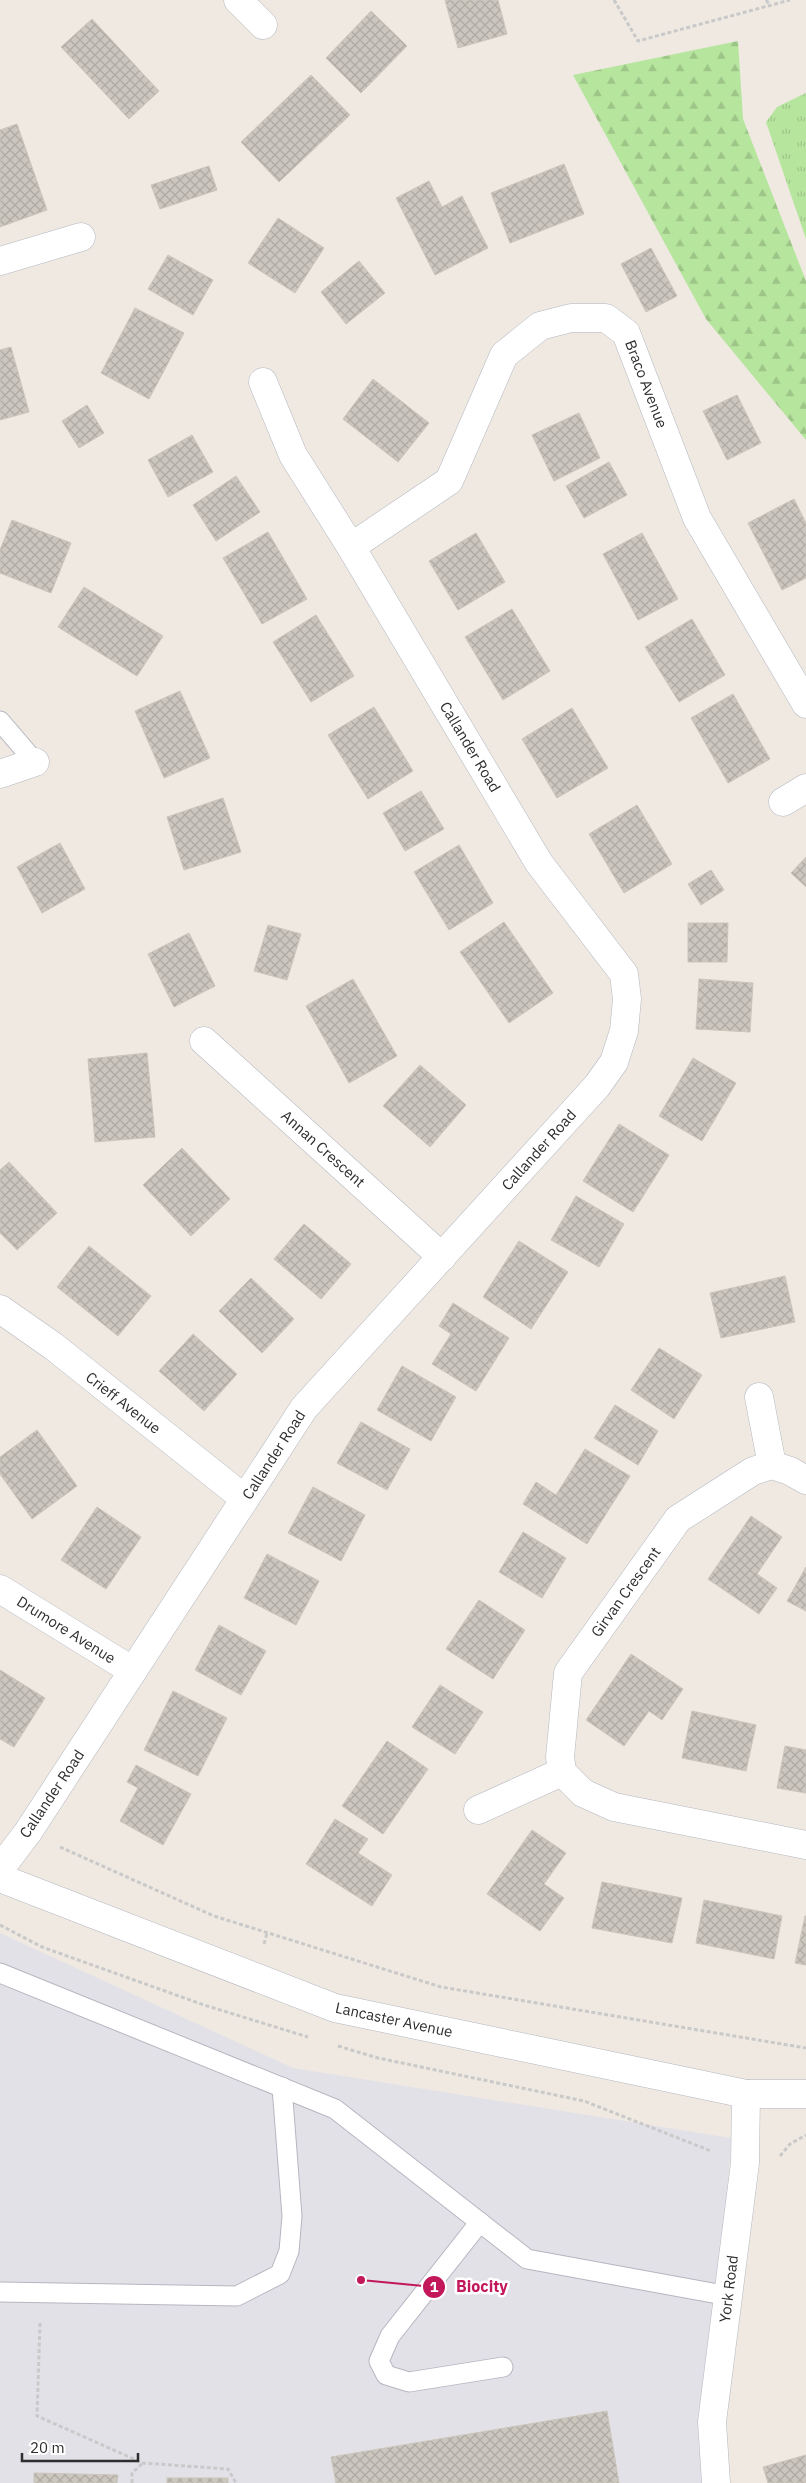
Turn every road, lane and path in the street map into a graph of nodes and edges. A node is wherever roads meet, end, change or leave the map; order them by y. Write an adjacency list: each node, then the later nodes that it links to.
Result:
1 (238, 0): 6 (street)
2 (614, 0): 5 (path)
3 (766, 0): 5 (path)
4 (790, 0): 5 (path)
5 (770, 6)
6 (263, 25)
7 (81, 237): 8 (street)
8 (0, 261)
9 (264, 382): 10 (street, Callander Road)
10 (351, 547): 11 (street, Braco Avenue); 18 (street, Callander Road)
11 (806, 704)
12 (0, 721): 13 (lane)
13 (35, 762): 14 (street)
14 (0, 774)
15 (806, 788): 16 (street)
16 (783, 802)
17 (204, 1041): 18 (street, Annan Crescent)
18 (442, 1256): 23 (street, Callander Road)
19 (0, 1309): 23 (street, Crieff Avenue)
20 (759, 1397): 21 (street)
21 (772, 1465): 22 (street); 26 (street, Girvan Crescent)
22 (806, 1480)
23 (245, 1499): 25 (street, Callander Road)
24 (0, 1590): 25 (street, Drumore Avenue)
25 (133, 1671): 28 (street, Callander Road)
26 (562, 1772): 27 (street); 29 (street)
27 (478, 1810)
28 (28, 1832): 30 (street, Callander Road); 33 (path)
29 (806, 1845)
30 (0, 1869)
31 (0, 1878): 35 (street, Lancaster Avenue)
32 (0, 1973): 34 (lane)
33 (806, 2048)
34 (282, 2087): 37 (lane); 39 (lane)
35 (746, 2094): 36 (street, Lancaster Avenue); 40 (street, York Road)
36 (806, 2094)
37 (480, 2222): 40 (lane); 41 (lane)
38 (0, 2292): 39 (lane)
39 (40, 2292): 42 (path)
40 (728, 2296): 45 (street, York Road)
41 (503, 2368)
42 (143, 2463): 43 (path); 44 (path)
43 (132, 2483)
44 (236, 2483)
45 (716, 2483)

